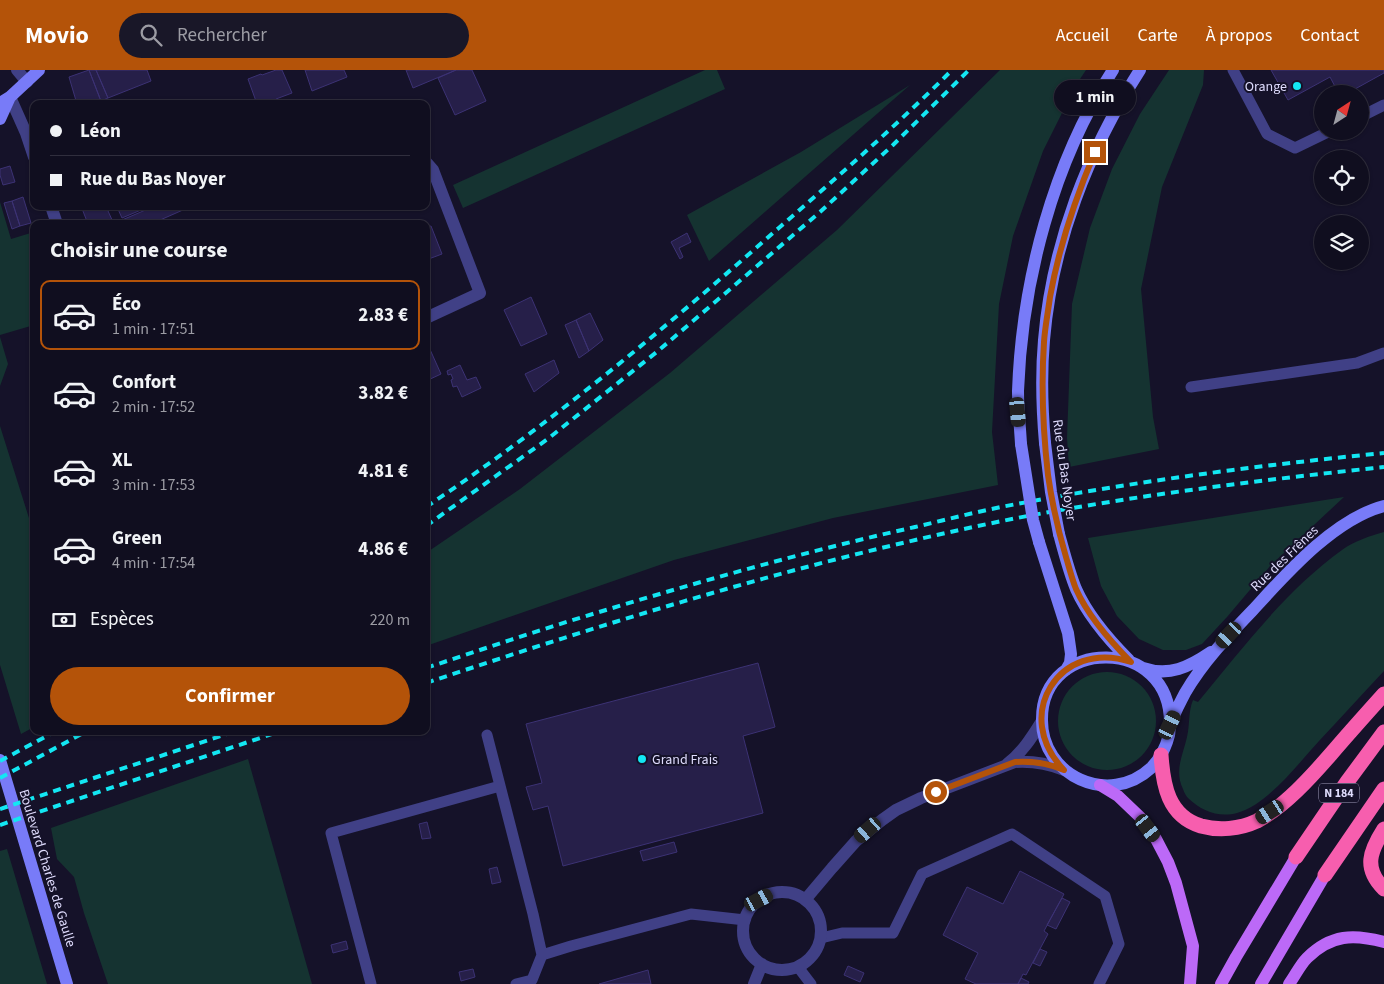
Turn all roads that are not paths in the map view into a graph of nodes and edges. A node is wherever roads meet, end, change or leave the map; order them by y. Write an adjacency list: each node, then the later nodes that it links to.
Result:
1 (17, 70): 6 (street)
2 (39, 70): 6 (street)
3 (1113, 70): 20 (street, bridge)
4 (1140, 70): 19 (street, Rue du Bas Noyer, bridge)
5 (1233, 70): 11 (lane)
6 (27, 82): 7 (street)
7 (5, 100): 10 (street); 12 (street)
8 (1384, 105): 9 (lane)
9 (1369, 112)
10 (0, 119)
11 (1314, 139)
12 (30, 145)
13 (430, 167): 14 (street)
14 (430, 316)
15 (1384, 353): 16 (lane)
16 (1191, 387)
17 (1384, 506): 18 (street, Rue des Frênes)
18 (1217, 648): 19 (street, Rue des Frênes); 23 (street, Rue des Frênes)
19 (1136, 665): 20 (street); 23 (street)
20 (1066, 670): 22 (street)
21 (1384, 694): 26 (highway)
22 (1042, 721): 28 (street); 29 (street)
23 (1170, 725): 26 (street)
24 (1384, 732): 34 (highway, N 184)
25 (487, 735): 31 (lane)
26 (1161, 755): 30 (street)
27 (0, 760): 44 (street, Boulevard Charles de Gaulle)
28 (1007, 764): 29 (street); 37 (street)
29 (1064, 770): 30 (street)
30 (1100, 785): 50 (main road)
31 (500, 786): 41 (lane); 45 (lane)
32 (1384, 789): 35 (highway, N 184)
33 (1384, 829): 36 (highway)
34 (1296, 857): 51 (main road, N 184)
35 (1325, 875): 52 (main road, N 184)
36 (1384, 889)
37 (805, 900): 38 (street); 39 (street)
38 (745, 920): 41 (lane); 42 (street)
39 (821, 938): 43 (street); 49 (lane)
40 (1384, 942): 53 (main road)
41 (542, 955): 46 (lane)
42 (762, 964): 43 (street); 47 (street)
43 (798, 967): 48 (lane)
44 (68, 984)
45 (371, 984)
46 (516, 984)
47 (754, 984)
48 (811, 984)
49 (1099, 984)
50 (1190, 984)
51 (1221, 984)
52 (1261, 984)
53 (1289, 984)

